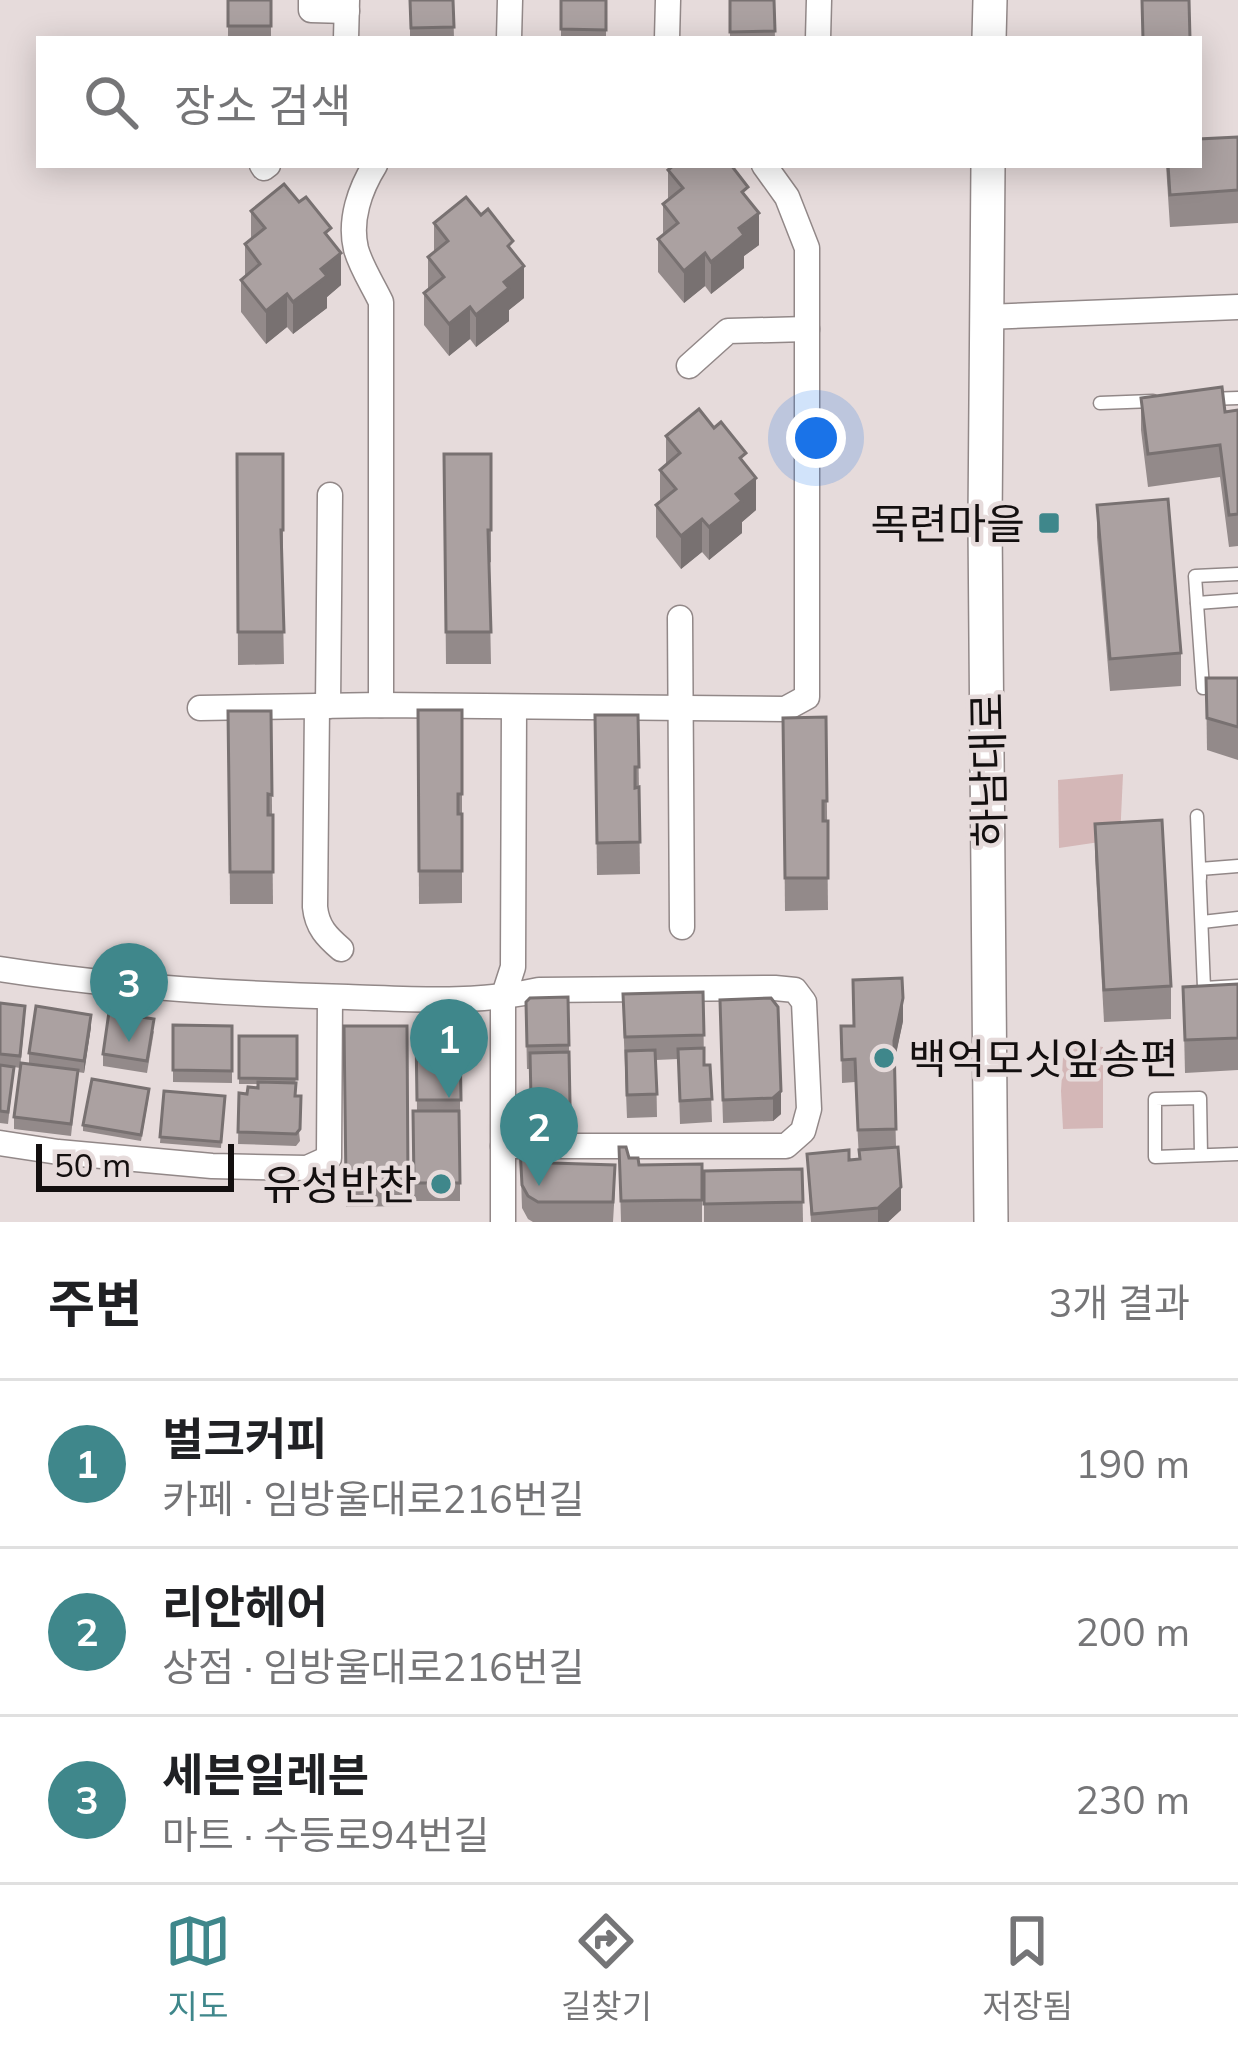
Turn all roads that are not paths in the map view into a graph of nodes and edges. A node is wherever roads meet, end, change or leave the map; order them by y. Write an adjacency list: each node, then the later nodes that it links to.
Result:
1 (311, 0): 6 (street)
2 (510, 0): 8 (street)
3 (668, 0): 9 (street)
4 (819, 0): 10 (street)
5 (990, 0): 11 (main road)
6 (347, 5): 7 (street)
7 (346, 36)
8 (509, 36)
9 (668, 36)
10 (818, 36)
11 (989, 36)
12 (374, 168): 29 (street)
13 (766, 168): 17 (street)
14 (988, 168): 16 (main road, 하남대로)
15 (1238, 308): 16 (street)
16 (986, 317): 48 (main road, 하남대로)
17 (807, 329): 18 (street); 33 (street)
18 (689, 366)
19 (1238, 398): 20 (lane)
20 (1192, 399)
21 (1169, 400): 22 (lane)
22 (1100, 403)
23 (330, 495): 30 (street)
24 (1238, 574): 26 (lane)
25 (1238, 600): 26 (lane)
26 (1196, 603): 28 (lane)
27 (680, 619): 33 (street)
28 (1238, 686)
29 (381, 705): 30 (street); 31 (street)
30 (323, 706): 32 (street); 39 (street)
31 (514, 706): 33 (street); 43 (street)
32 (200, 708)
33 (680, 708): 38 (street)
34 (1197, 816): 37 (lane)
35 (1238, 866): 37 (lane)
36 (1238, 918): 37 (lane)
37 (1202, 922): 41 (lane)
38 (682, 927)
39 (341, 950)
40 (0, 969): 42 (street)
41 (1238, 986)
42 (330, 997): 43 (street); 44 (street)
43 (503, 998): 45 (street); 45 (street)
44 (0, 1143)
45 (503, 1146): 49 (street)
46 (1238, 1154): 47 (lane)
47 (1201, 1155): 47 (lane)
48 (994, 1217)
49 (503, 1222)

